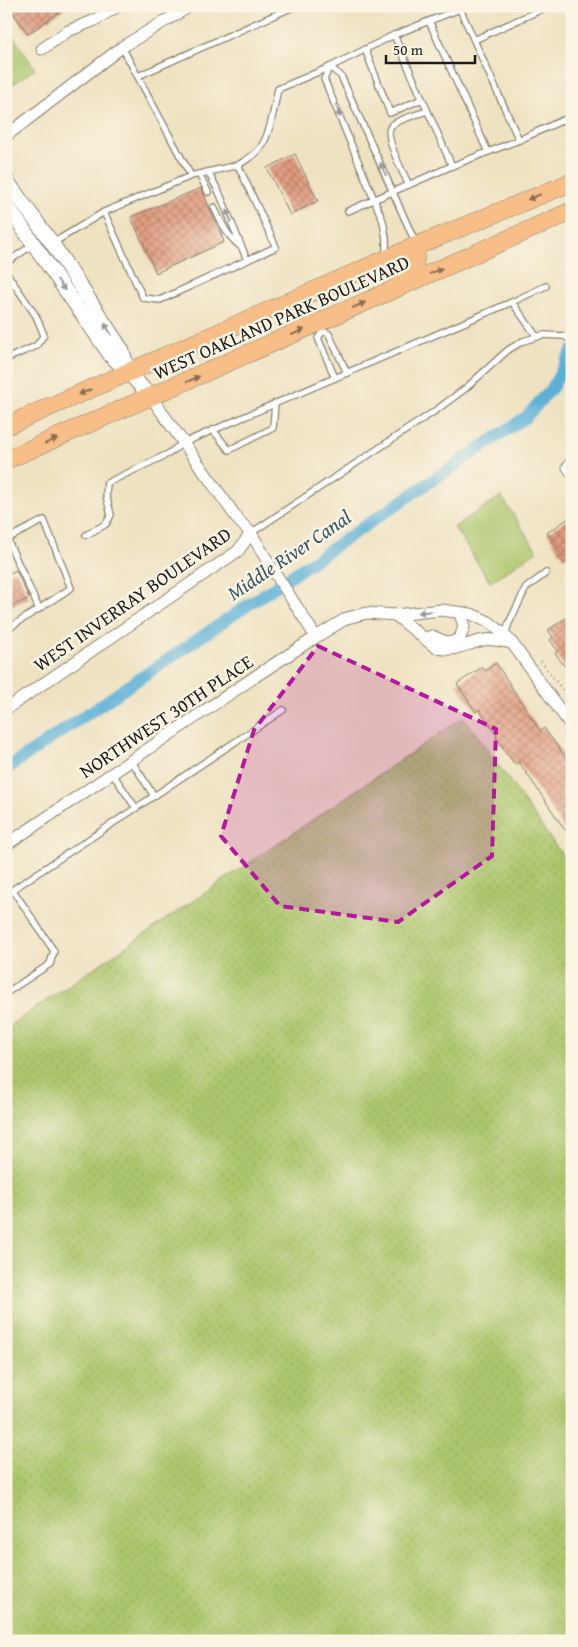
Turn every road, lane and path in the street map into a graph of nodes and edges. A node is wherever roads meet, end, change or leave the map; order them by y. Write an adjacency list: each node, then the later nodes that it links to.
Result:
1 (118, 6): 10 (street)
2 (190, 6): 9 (street)
3 (295, 6): 13 (lane)
4 (549, 6): 8 (lane)
5 (462, 8): 6 (lane); 8 (lane)
6 (429, 21): 7 (lane); 19 (lane)
7 (394, 35): 11 (lane); 14 (lane)
8 (474, 40): 18 (lane)
9 (122, 46): 13 (lane); 17 (street)
10 (42, 49)
11 (365, 50): 12 (lane); 14 (lane)
12 (330, 66): 20 (lane); 29 (lane, one-way to 12); 30 (lane, one-way to 30)
13 (138, 76): 24 (lane)
14 (422, 99): 15 (lane)
15 (427, 111): 21 (lane); 27 (lane)
16 (563, 120): 18 (lane)
17 (6, 136)
18 (519, 140): 19 (lane)
19 (488, 152): 21 (lane)
20 (238, 164): 22 (lane); 41 (lane)
21 (452, 166): 27 (lane)
22 (208, 172): 23 (lane); 39 (lane, one-way to 22)
23 (199, 174): 24 (lane); 28 (lane)
24 (191, 176): 35 (lane)
25 (6, 180): 36 (street)
26 (572, 182): 38 (main road, WEST OAKLAND PARK BOULEVARD, one-way to 38)
27 (409, 185): 29 (lane)
28 (208, 192)
29 (393, 192): 30 (lane); 38 (lane)
30 (374, 200): 33 (lane); 40 (lane)
31 (6, 204): 37 (street)
32 (214, 207): 39 (lane)
33 (348, 211)
34 (570, 211): 47 (main road, WEST OAKLAND PARK BOULEVARD, one-way to 34)
35 (104, 212): 36 (lane); 41 (lane)
36 (52, 243): 53 (street, one-way to 36)
37 (34, 244): 42 (lane); 53 (street, one-way to 53)
38 (416, 246): 40 (main road, WEST OAKLAND PARK BOULEVARD); 47 (main road)
39 (241, 247): 41 (lane)
40 (386, 259): 53 (main road, WEST OAKLAND PARK BOULEVARD)
41 (247, 260)
42 (6, 263)
43 (6, 272): 44 (lane)
44 (13, 282): 45 (lane); 52 (lane)
45 (6, 286)
46 (546, 286): 48 (lane)
47 (391, 291): 49 (main road, WEST OAKLAND PARK BOULEVARD, one-way to 47)
48 (512, 302): 50 (lane); 54 (lane)
49 (321, 327): 54 (lane); 55 (lane); 56 (main road, WEST OAKLAND PARK BOULEVARD, one-way to 49)
50 (536, 337): 51 (lane); 62 (lane)
51 (572, 340)
52 (6, 359)
53 (129, 373): 56 (street); 58 (main road, WEST OAKLAND PARK BOULEVARD, one-way to 58)
54 (347, 373): 55 (lane)
55 (335, 378): 57 (lane)
56 (151, 397): 60 (street); 61 (main road, WEST OAKLAND PARK BOULEVARD, one-way to 56)
57 (275, 403): 59 (lane); 59 (lane)
58 (6, 426)
59 (213, 430): 60 (lane)
60 (183, 443): 62 (street); 63 (lane)
61 (6, 460)
62 (251, 533): 69 (street); 72 (street, WEST INVERRAY BOULEVARD)
63 (86, 535)
64 (546, 573): 71 (lane)
65 (39, 609): 65 (lane); 68 (lane)
66 (460, 613): 67 (street, NORTHWEST 30TH PLACE, one-way to 67); 70 (street); 71 (street, NORTHWEST 30TH PLACE)
67 (395, 615): 69 (street, NORTHWEST 30TH PLACE); 70 (street)
68 (6, 630)
69 (316, 636): 75 (street, NORTHWEST 30TH PLACE)
70 (425, 638): 71 (street)
71 (509, 639): 74 (street, NORTHWEST 30TH PLACE)
72 (6, 709)
73 (283, 710): 77 (lane)
74 (572, 728)
75 (131, 760): 76 (street, NORTHWEST 30TH PLACE); 77 (lane)
76 (112, 773): 78 (lane); 79 (street, NORTHWEST 30TH PLACE)
77 (154, 796): 78 (lane)
78 (136, 808): 80 (lane)
79 (6, 845)
80 (14, 890): 81 (lane); 82 (lane)
81 (6, 894)
82 (6, 993)

